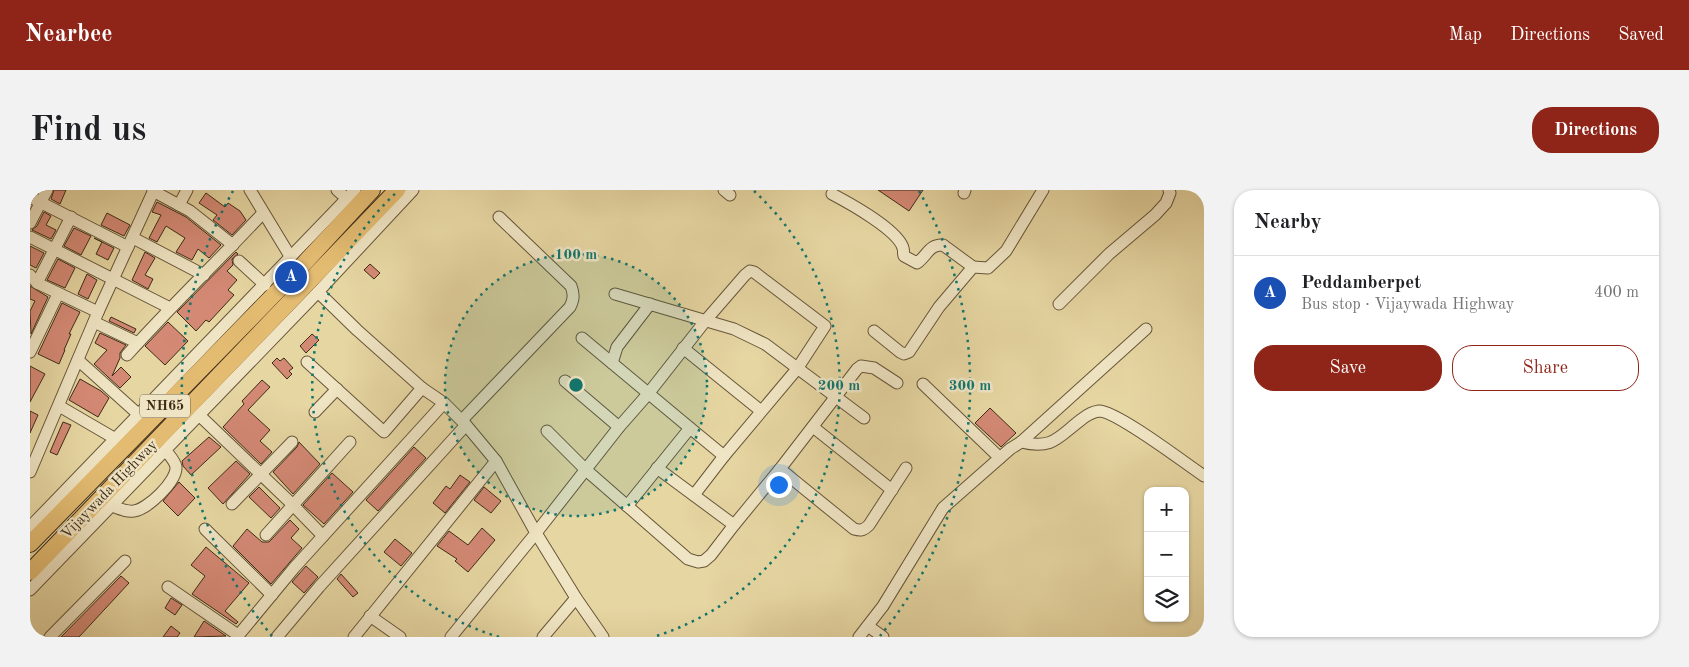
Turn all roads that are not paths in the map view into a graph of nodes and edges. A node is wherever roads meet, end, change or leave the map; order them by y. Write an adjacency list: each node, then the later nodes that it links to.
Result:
1 (47, 190): 13 (street)
2 (187, 190): 15 (street)
3 (250, 190): 16 (street)
4 (337, 190): 14 (street)
5 (355, 190): 14 (street)
6 (372, 190): 95 (highway, Vijaywada Highway / NH65)
7 (397, 190): 97 (highway, Vijaywada Highway / NH65)
8 (413, 190): 31 (street)
9 (1043, 190): 26 (street)
10 (1170, 190): 35 (street)
11 (154, 191): 15 (street); 21 (street)
12 (832, 194): 26 (street)
13 (35, 199): 17 (street); 19 (street)
14 (347, 199): 24 (street)
15 (179, 205): 22 (street)
16 (262, 213): 22 (street); 24 (street)
17 (70, 217): 21 (street); 23 (street)
18 (499, 217): 64 (street)
19 (30, 223)
20 (30, 237): 23 (street)
21 (130, 242): 27 (street); 28 (street)
22 (232, 245): 27 (street)
23 (54, 249): 28 (street); 29 (street)
24 (290, 256): 30 (street)
25 (240, 261): 30 (street)
26 (973, 267): 40 (street)
27 (204, 275): 36 (street)
28 (114, 278): 36 (street); 37 (street)
29 (32, 279): 32 (street)
30 (265, 285): 61 (street)
31 (318, 292): 53 (street); 62 (street)
32 (58, 294): 37 (street); 44 (street)
33 (615, 294): 34 (street)
34 (650, 304): 38 (street); 48 (street)
35 (1059, 304)
36 (170, 308): 42 (street)
37 (96, 317): 42 (street); 46 (street)
38 (706, 320): 43 (street); 49 (street); 49 (street)
39 (1146, 329): 72 (street)
40 (874, 331)
41 (582, 338): 48 (street)
42 (138, 343): 45 (street)
43 (684, 348): 55 (street); 59 (street)
44 (30, 352)
45 (127, 355)
46 (78, 360): 58 (street); 61 (street)
47 (307, 362): 54 (street)
48 (612, 363): 55 (street)
49 (797, 368): 56 (street); 59 (street)
50 (565, 381): 65 (street)
51 (897, 384): 56 (street)
52 (924, 384): 75 (street)
53 (422, 388): 54 (street); 57 (street)
54 (337, 389): 60 (street)
55 (648, 394): 65 (street); 67 (street)
56 (836, 397): 63 (street); 66 (street)
57 (444, 403): 64 (street); 94 (street)
58 (59, 406): 69 (street); 81 (street)
59 (762, 411): 74 (street)
60 (315, 412)
61 (138, 414): 69 (street)
62 (199, 415): 73 (street); 82 (street)
63 (864, 418)
64 (464, 423): 76 (street); 106 (street)
65 (619, 427): 80 (street)
66 (813, 427): 79 (street); 84 (street)
67 (690, 428): 74 (street); 77 (street)
68 (547, 431): 80 (street)
69 (114, 438): 95 (street)
70 (292, 442): 82 (street)
71 (350, 442): 87 (street)
72 (1021, 442): 75 (street); 83 (street)
73 (166, 451): 88 (street); 88 (street)
74 (724, 456): 85 (street)
75 (1000, 458): 103 (street)
76 (496, 461): 92 (street); 102 (street)
77 (658, 468): 85 (street); 89 (street)
78 (906, 468): 84 (street)
79 (780, 469): 84 (street); 90 (street)
80 (586, 470): 89 (street); 92 (street)
81 (30, 472)
82 (261, 475): 86 (street); 87 (street)
83 (1204, 476)
84 (892, 490)
85 (694, 495): 90 (street)
86 (232, 504)
87 (292, 504): 93 (street); 94 (street)
88 (112, 506): 99 (street)
89 (627, 506): 90 (street)
90 (734, 525)
91 (205, 529): 100 (street)
92 (536, 533): 101 (street); 109 (street)
93 (266, 535)
94 (323, 536): 100 (street)
95 (31, 538)
96 (125, 561): 105 (street)
97 (30, 572)
98 (168, 587): 104 (street)
99 (30, 590)
100 (272, 595): 104 (street)
101 (576, 598): 110 (street); 111 (street)
102 (370, 616): 107 (street); 108 (street)
103 (868, 626): 112 (street); 113 (street)
104 (238, 636)
105 (50, 637)
106 (277, 637)
107 (354, 637)
108 (400, 637)
109 (451, 637)
110 (543, 637)
111 (603, 637)
112 (859, 637)
113 (883, 637)

